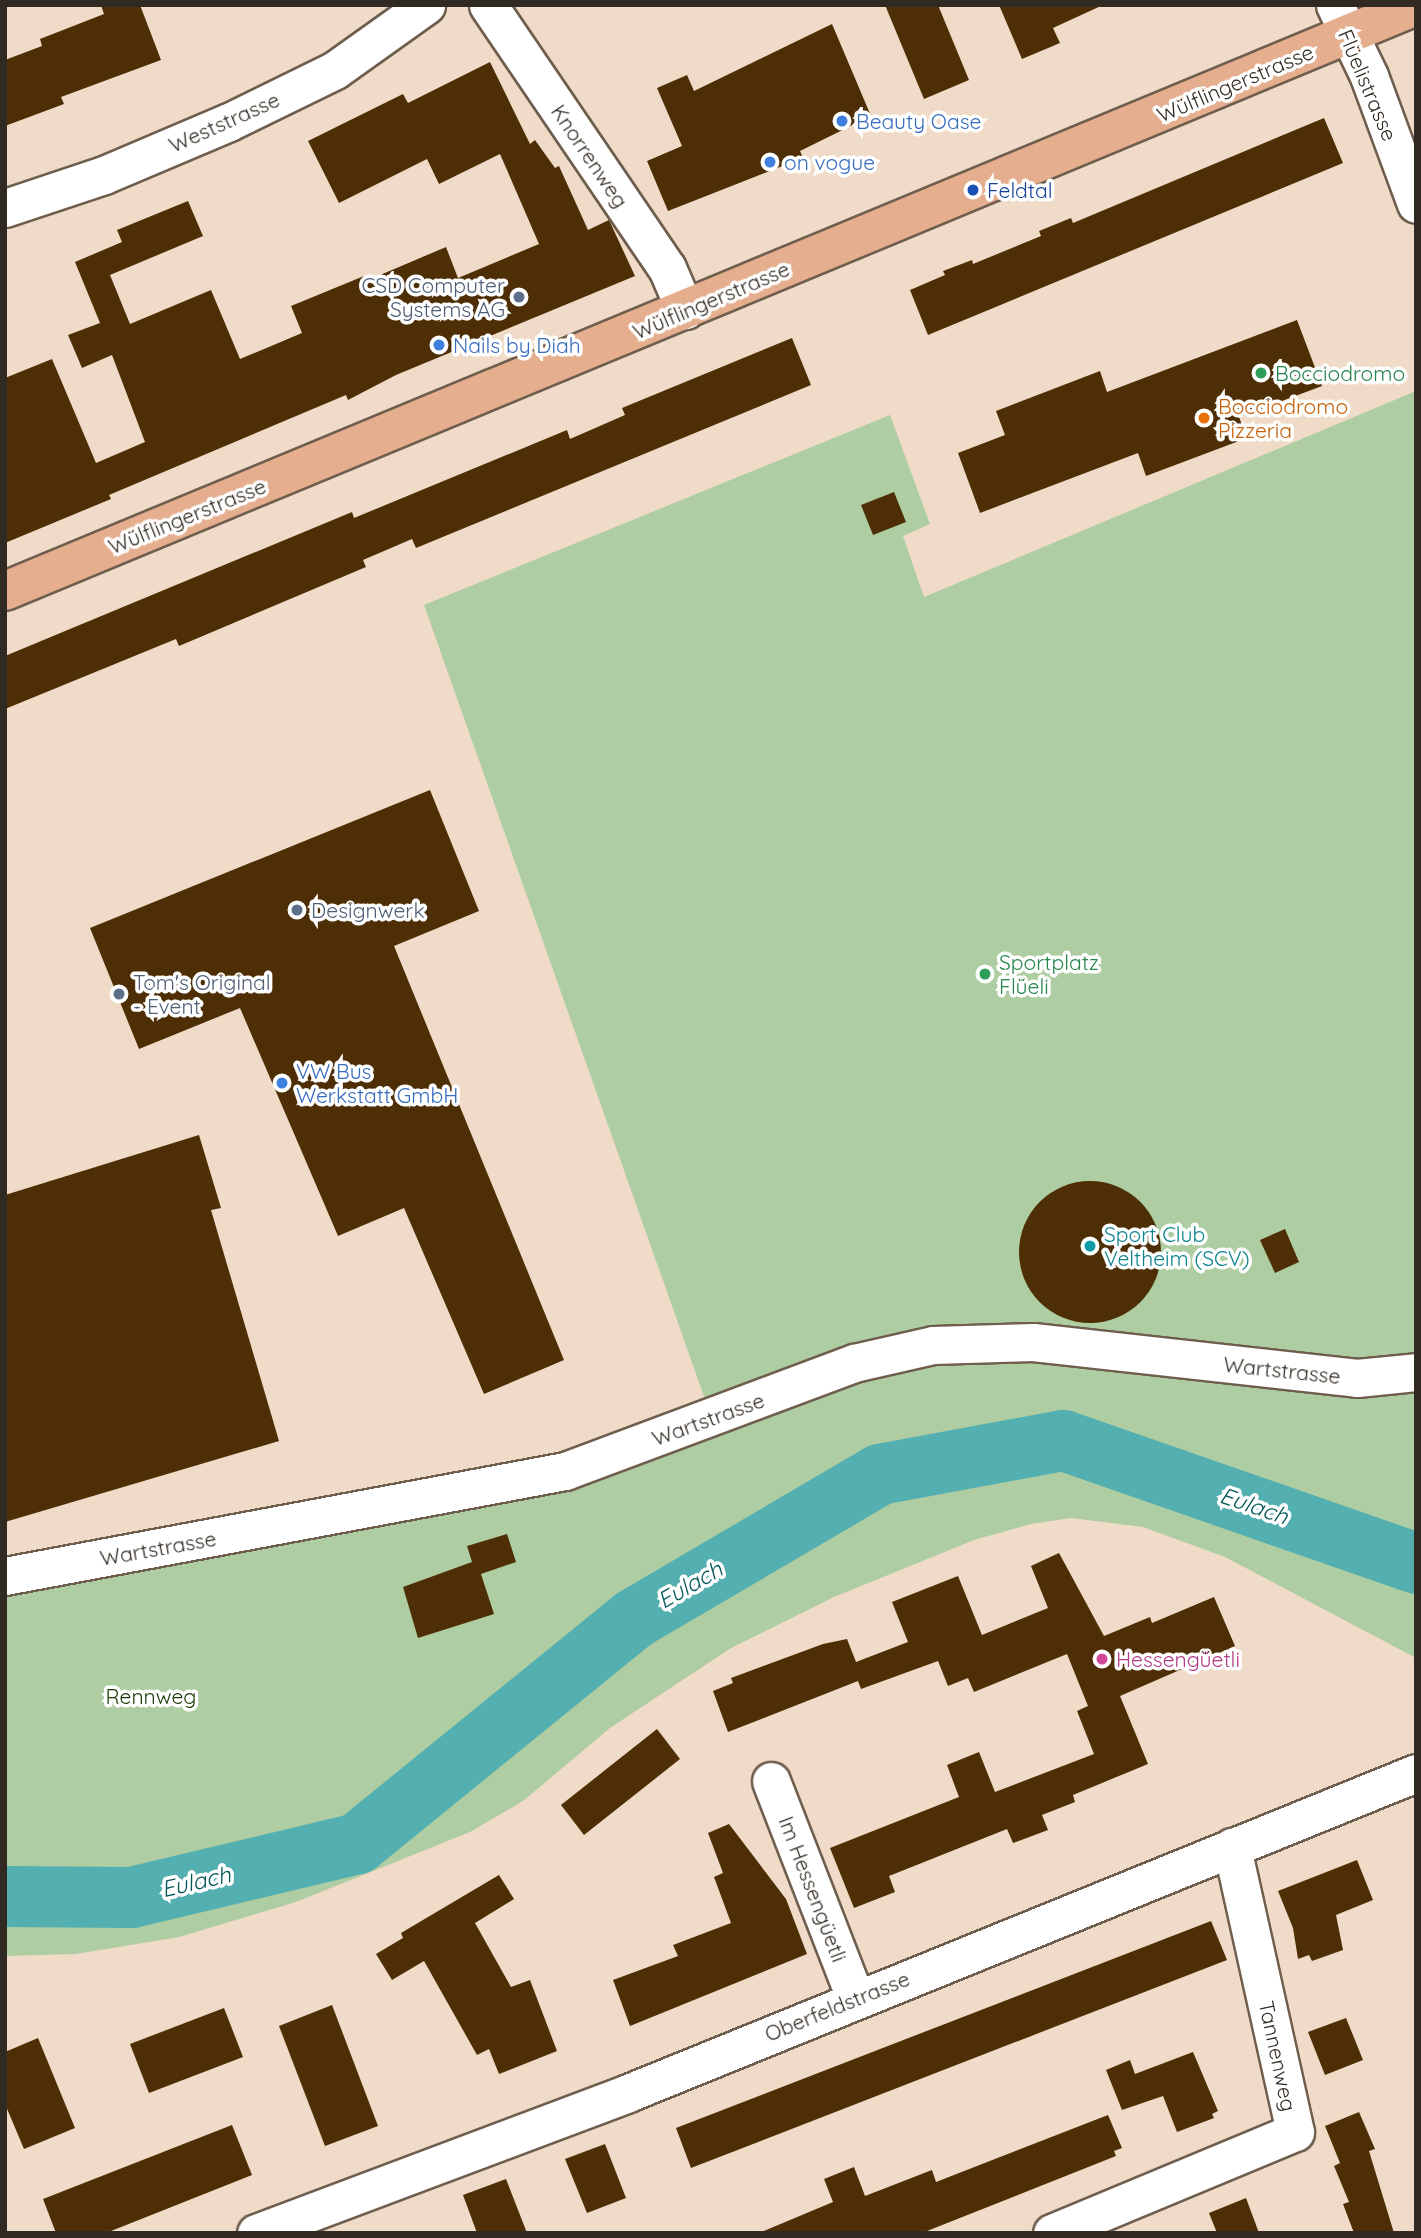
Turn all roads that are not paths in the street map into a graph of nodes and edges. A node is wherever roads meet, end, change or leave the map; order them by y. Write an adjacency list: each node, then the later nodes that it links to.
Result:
1 (426, 5): 6 (street, Weststrasse)
2 (488, 5): 7 (street, Knorrenweg)
3 (1416, 6): 4 (main road, Wülflingerstrasse)
4 (1341, 20): 5 (street, Flüelistrasse); 7 (main road, Wülflingerstrasse)
5 (1416, 204)
6 (5, 208)
7 (685, 310): 8 (main road, Wülflingerstrasse)
8 (5, 591)
9 (1416, 1372): 10 (street, Wartstrasse)
10 (5, 1576)
11 (1416, 1773): 13 (street, Oberfeldstrasse)
12 (771, 1781): 14 (street, Im Hessengüetli)
13 (1232, 1847): 14 (street, Oberfeldstrasse); 16 (street, Tannenweg)
14 (855, 1998): 15 (street, Oberfeldstrasse)
15 (256, 2233)
16 (1052, 2233)

